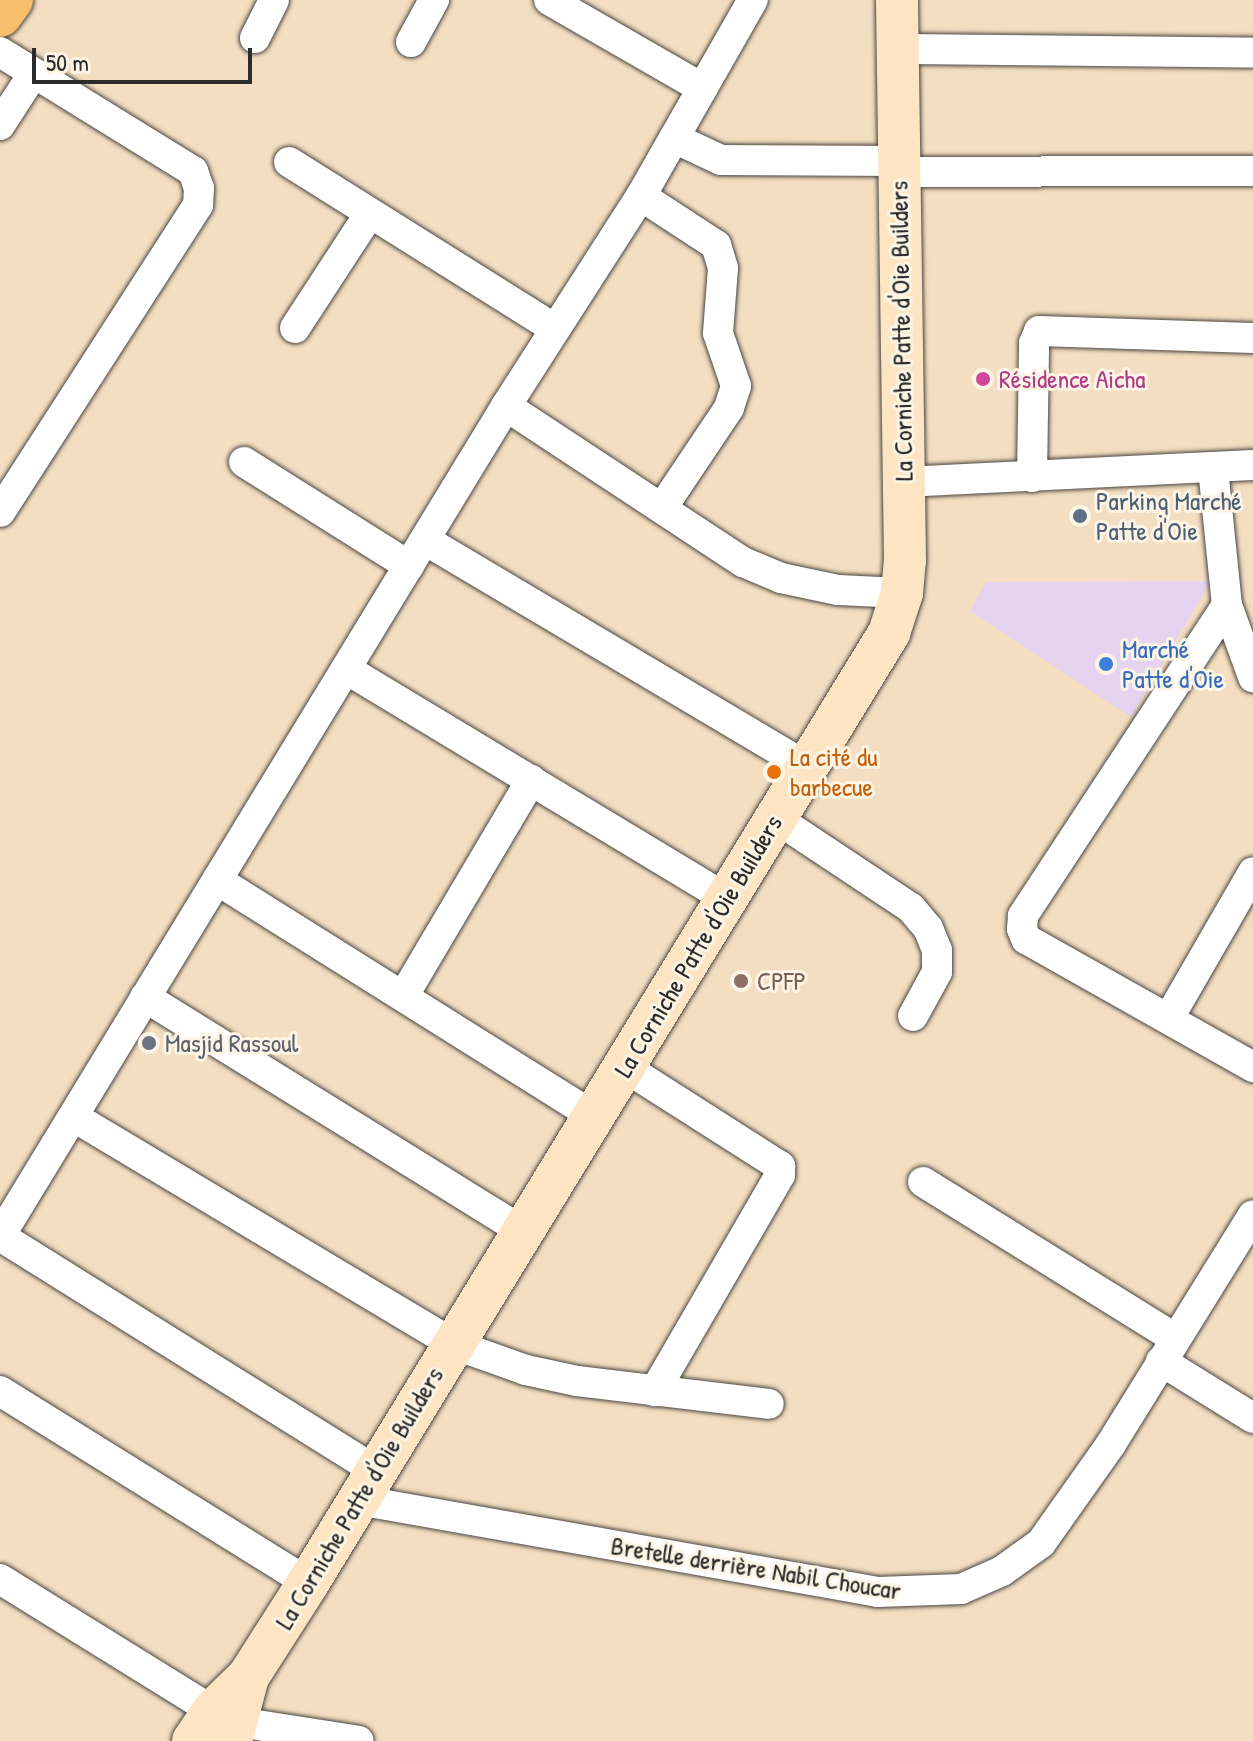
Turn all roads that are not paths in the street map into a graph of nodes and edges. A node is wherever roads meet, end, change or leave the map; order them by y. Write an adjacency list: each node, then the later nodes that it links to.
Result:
1 (11, 0): 7 (main road)
2 (274, 0): 8 (street)
3 (434, 0): 9 (street)
4 (549, 0): 14 (street)
5 (753, 0): 14 (street)
6 (897, 0): 10 (street, La Corniche Patte d'Oie Builders)
7 (0, 15)
8 (255, 38)
9 (411, 42)
10 (898, 49): 12 (street); 18 (street, La Corniche Patte d'Oie Builders)
11 (0, 52): 13 (street)
12 (1253, 53)
13 (33, 74): 15 (street); 32 (street)
14 (702, 88): 16 (street)
15 (0, 125)
16 (674, 138): 18 (street); 20 (street)
17 (289, 162): 21 (street)
18 (899, 167): 19 (street); 30 (street, La Corniche Patte d'Oie Builders)
19 (1253, 171)
20 (641, 196): 23 (street); 31 (street)
21 (370, 213): 22 (street); 23 (street)
22 (295, 328)
23 (555, 329): 25 (street)
24 (1253, 338): 29 (street)
25 (506, 406): 31 (street); 33 (street)
26 (244, 462): 34 (street)
27 (1253, 465): 28 (street)
28 (1213, 468): 29 (street); 36 (street)
29 (1032, 477): 30 (street)
30 (903, 482): 35 (street, La Corniche Patte d'Oie Builders)
31 (662, 508): 35 (street)
32 (0, 512)
33 (425, 540): 34 (street); 39 (street)
34 (409, 566): 37 (street)
35 (902, 593): 39 (street, La Corniche Patte d'Oie Builders)
36 (1227, 605): 38 (street); 48 (street)
37 (346, 669): 40 (street); 43 (street)
38 (1253, 677)
39 (805, 766): 41 (street, La Corniche Patte d'Oie Builders)
40 (531, 780): 44 (street); 45 (street)
41 (774, 817): 44 (street, La Corniche Patte d'Oie Builders); 47 (street)
42 (1253, 872): 48 (street)
43 (217, 880): 45 (street); 46 (street)
44 (726, 898): 50 (street, La Corniche Patte d'Oie Builders)
45 (404, 995): 52 (street)
46 (145, 997): 51 (street); 55 (street)
47 (913, 1016)
48 (1170, 1016): 49 (street)
49 (1253, 1067)
50 (626, 1068): 52 (street, La Corniche Patte d'Oie Builders); 60 (street)
51 (74, 1117): 56 (street); 57 (street)
52 (596, 1118): 55 (street, La Corniche Patte d'Oie Builders)
53 (923, 1182): 58 (street)
54 (1253, 1215): 58 (street, Bretelle derrière Nabil Choucar)
55 (526, 1233): 57 (street, La Corniche Patte d'Oie Builders)
56 (0, 1236): 63 (street)
57 (453, 1344): 60 (street); 63 (street, La Corniche Patte d'Oie Builders)
58 (1168, 1350): 62 (street); 63 (street, Bretelle derrière Nabil Choucar)
59 (0, 1391): 65 (street)
60 (655, 1391): 61 (street)
61 (769, 1404)
62 (1253, 1418)
63 (368, 1486): 65 (street, La Corniche Patte d'Oie Builders)
64 (0, 1579): 66 (street)
65 (308, 1583): 66 (street, La Corniche Patte d'Oie Builders)
66 (219, 1729): 67 (street)
67 (359, 1741)

